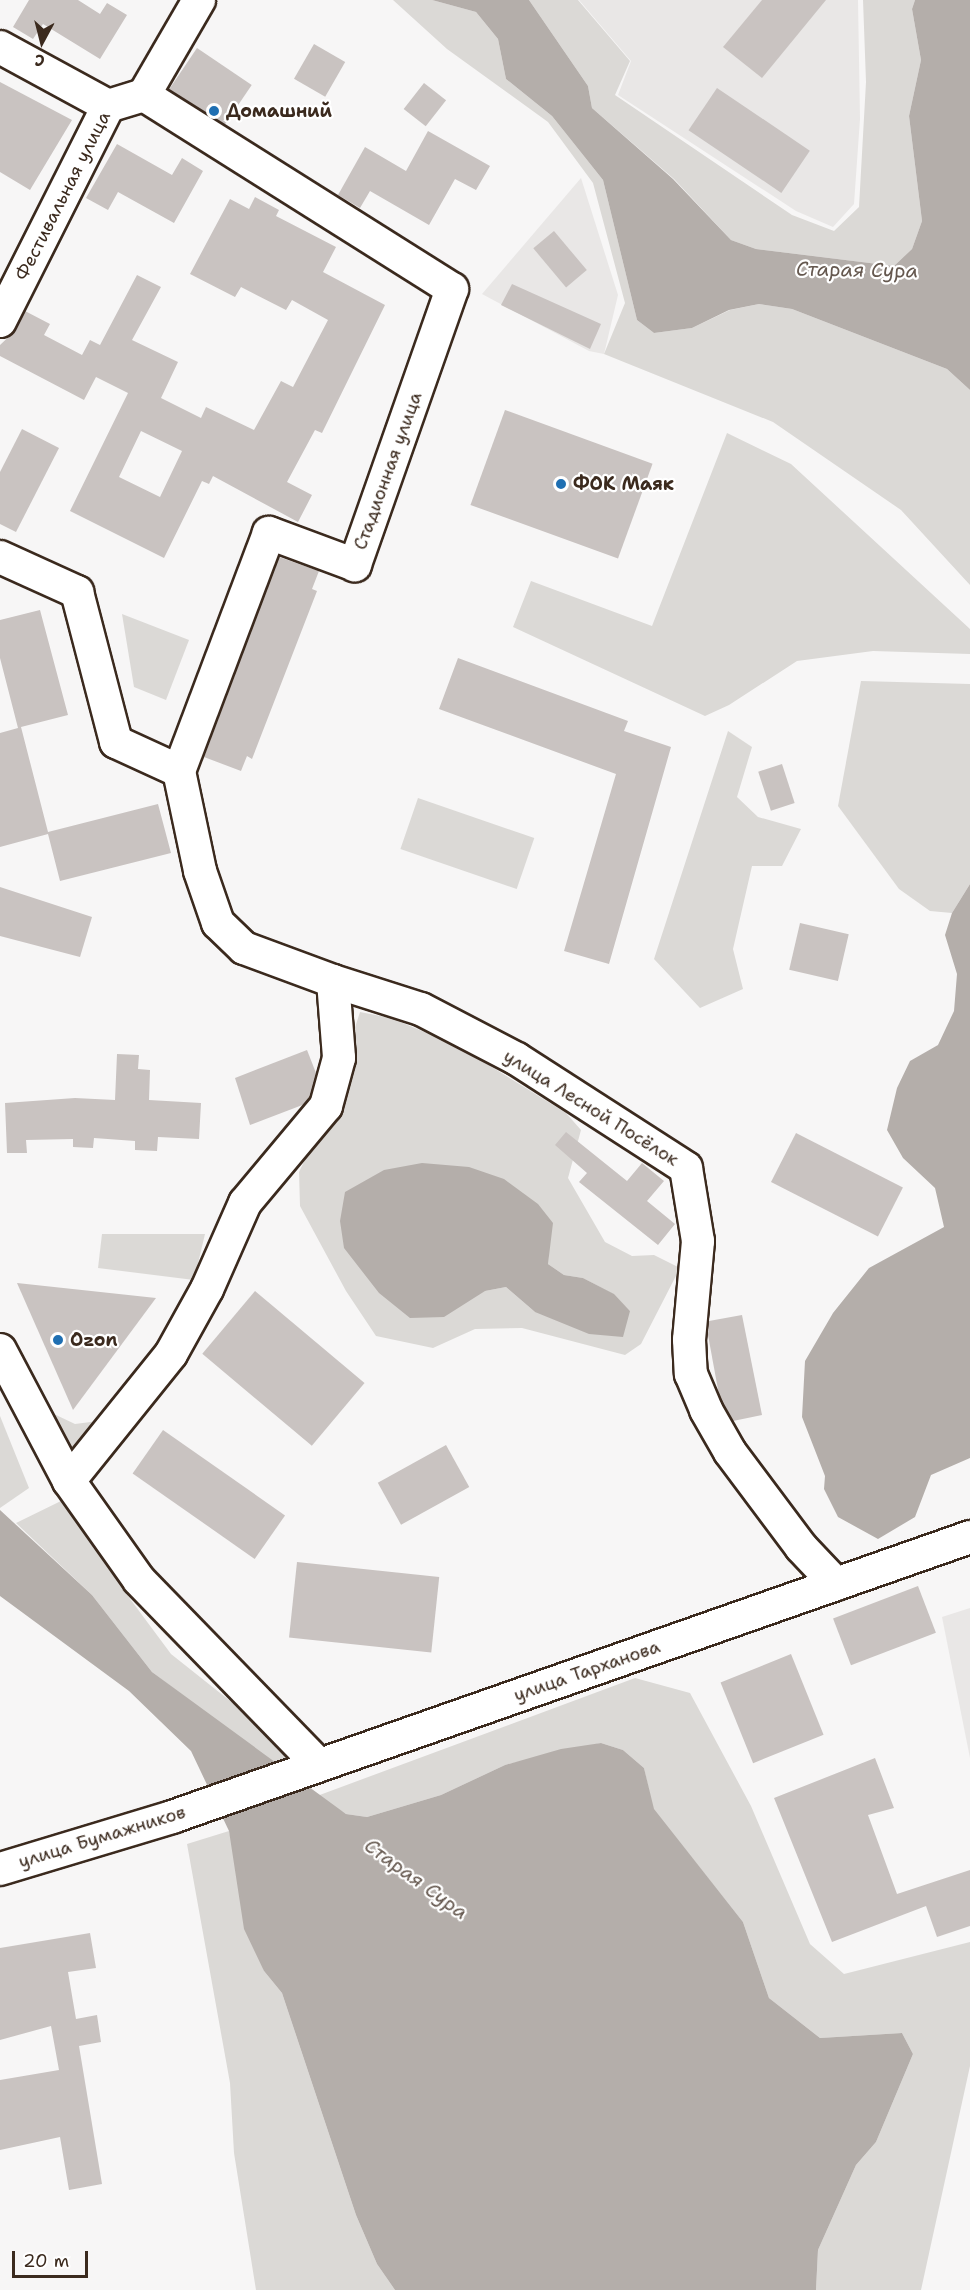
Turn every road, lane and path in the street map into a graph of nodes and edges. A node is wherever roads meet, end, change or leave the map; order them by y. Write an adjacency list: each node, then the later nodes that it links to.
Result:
1 (199, 0): 3 (street)
2 (0, 47): 4 (street)
3 (144, 95): 4 (street, Фестивальная улица); 7 (street, Стадионная улица)
4 (108, 106): 5 (street, Фестивальная улица)
5 (0, 321)
6 (0, 557): 7 (street)
7 (179, 771): 8 (street, улица Лесной Посёлок)
8 (333, 981): 10 (street); 12 (street, улица Лесной Посёлок)
9 (0, 1350): 10 (street)
10 (69, 1481): 13 (street)
11 (970, 1537): 12 (street, улица Тарханова)
12 (836, 1584): 13 (street, улица Тарханова)
13 (319, 1765): 14 (street, улица Тарханова)
14 (204, 1805): 15 (street, улица Бумажников)
15 (0, 1869)

